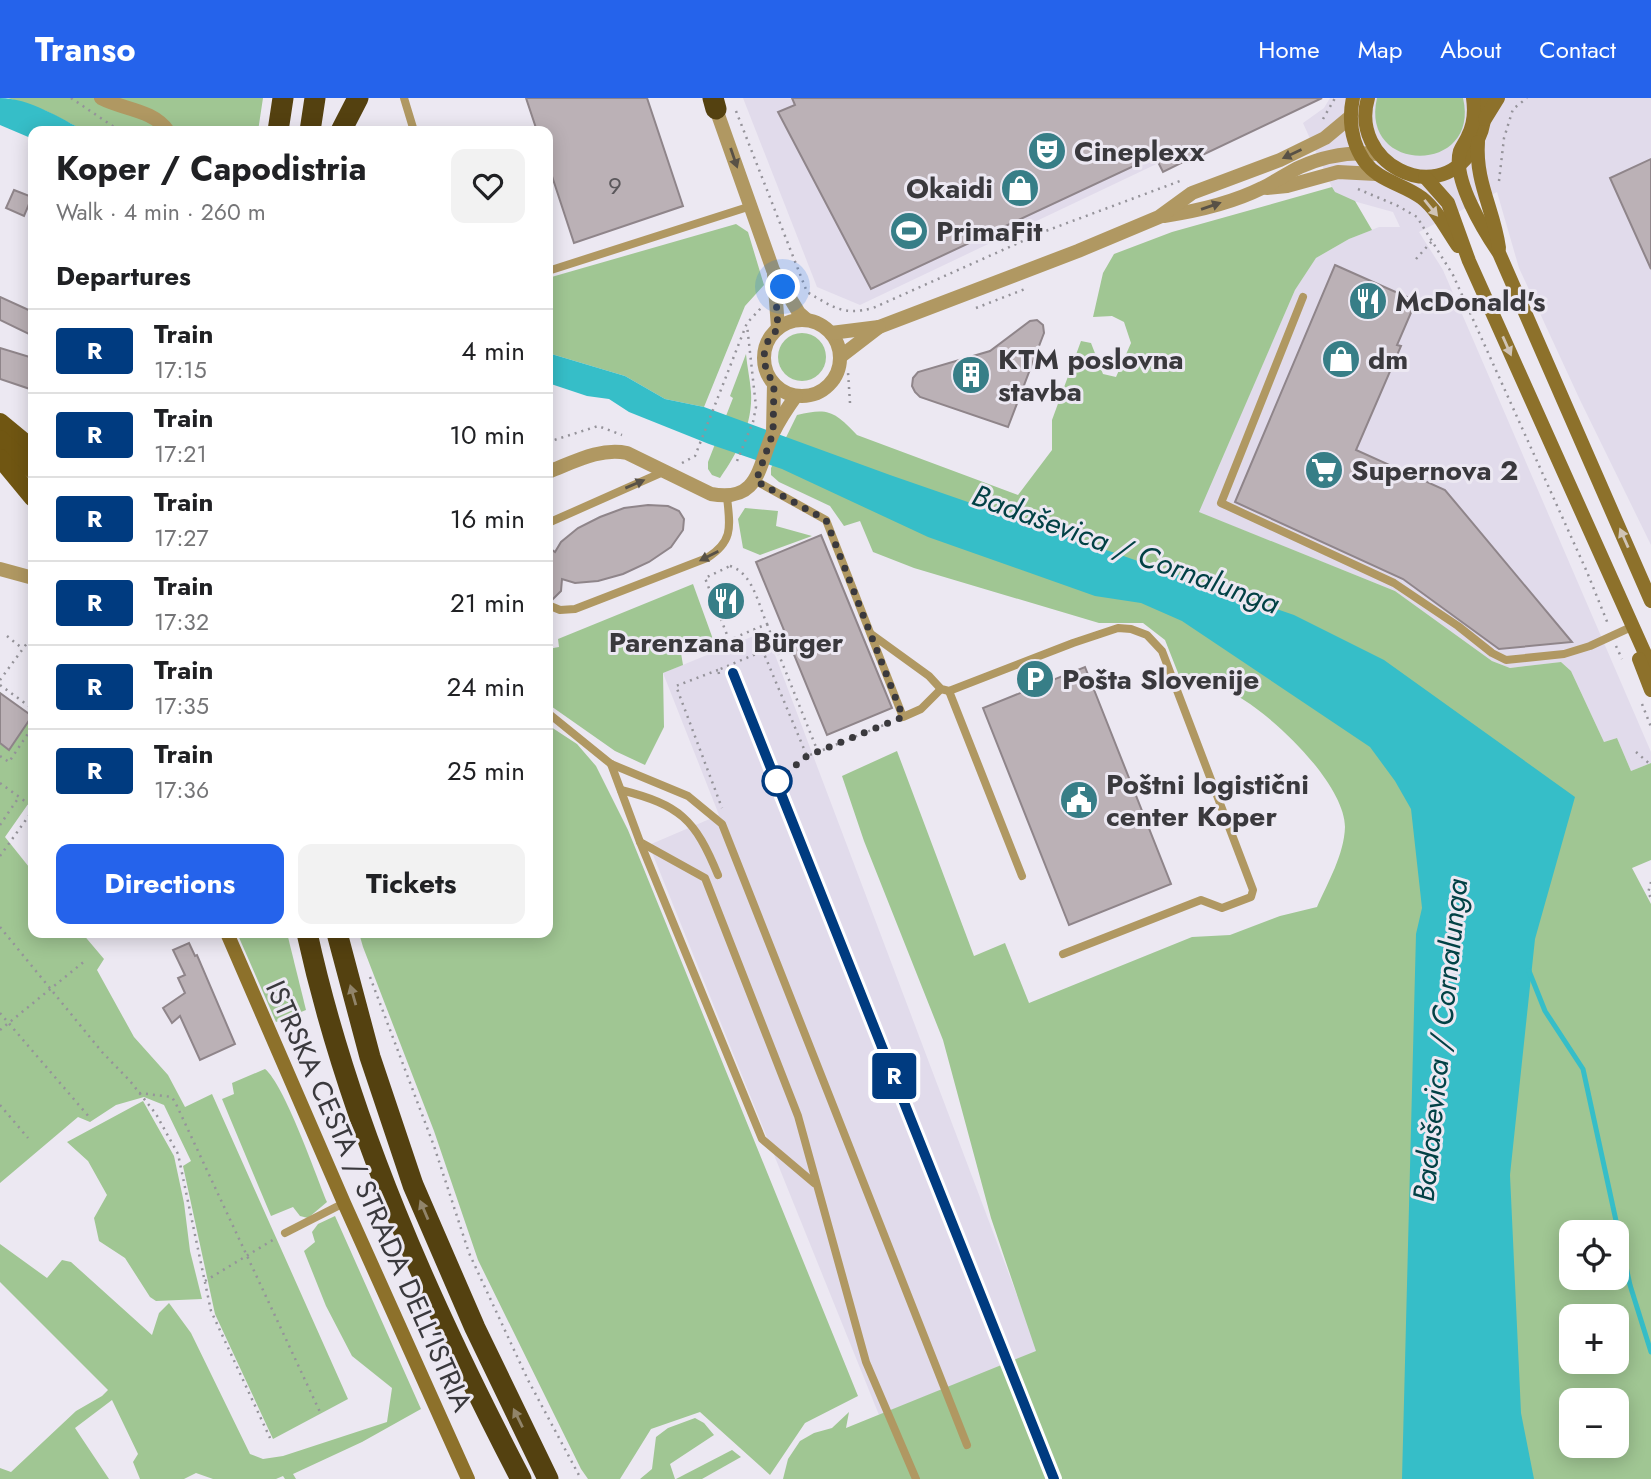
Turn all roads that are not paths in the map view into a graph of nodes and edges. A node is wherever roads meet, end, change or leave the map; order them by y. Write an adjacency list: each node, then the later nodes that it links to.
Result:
1 (102, 98): 14 (street)
2 (284, 98): 15 (highway)
3 (315, 98): 16 (highway)
4 (358, 98): 17 (highway)
5 (404, 98): 18 (lane)
6 (1353, 98): 12 (street)
7 (1368, 98): 21 (street)
8 (1473, 98): 22 (street)
9 (1483, 98): 13 (street)
10 (1498, 98): 13 (street)
11 (719, 104): 26 (street, one-way to 26)
12 (1349, 118): 20 (street); 27 (street, one-way to 27)
13 (1485, 119): 19 (street)
14 (163, 126)
15 (279, 126)
16 (311, 126)
17 (344, 126)
18 (412, 126)
19 (1478, 141): 22 (street); 28 (street)
20 (1358, 152): 21 (street); 23 (street); 25 (street)
21 (1378, 154): 24 (street)
22 (1460, 166): 24 (street); 28 (street)
23 (1376, 174): 25 (street); 29 (street, one-way to 29)
24 (1425, 177): 29 (street)
25 (1262, 188): 27 (street, one-way to 25)
26 (751, 206): 30 (lane); 31 (street)
27 (1159, 217): 34 (street)
28 (1499, 253): 55 (street, one-way to 28)
29 (1469, 261): 52 (street, one-way to 52)
30 (553, 269)
31 (783, 298): 33 (street); 35 (street)
32 (1303, 298): 57 (lane)
33 (807, 320): 35 (street); 36 (street)
34 (879, 327): 36 (street); 37 (street)
35 (778, 328): 38 (street)
36 (831, 333): 37 (street)
37 (847, 360): 39 (street)
38 (774, 384): 39 (street); 41 (street)
39 (796, 396): 41 (street)
40 (0, 422): 43 (main road)
41 (773, 433): 48 (street)
42 (0, 439): 45 (main road)
43 (28, 444)
44 (0, 458): 49 (main road)
45 (28, 465)
46 (553, 470): 47 (street)
47 (666, 471): 50 (street); 51 (lane, one-way to 47)
48 (756, 481): 50 (street); 58 (lane)
49 (28, 492)
50 (727, 497): 56 (lane, one-way to 56)
51 (553, 521)
52 (1596, 546): 57 (street); 59 (street)
53 (0, 569): 54 (street)
54 (28, 577)
55 (1651, 601)
56 (553, 606)
57 (1628, 629): 61 (street)
58 (871, 634): 60 (lane); 60 (lane)
59 (1651, 667)
60 (945, 690): 67 (lane); 71 (lane)
61 (1651, 690)
62 (553, 717): 63 (lane)
63 (611, 764): 64 (lane); 75 (lane)
64 (621, 790): 65 (lane); 66 (lane)
65 (640, 842): 72 (lane); 72 (lane)
66 (718, 875)
67 (1021, 876)
68 (229, 938): 73 (street, ISTRSKA CESTA / STRADA DELL'ISTRIA)
69 (307, 938): 77 (highway)
70 (338, 938): 78 (highway, one-way to 70)
71 (1063, 954)
72 (815, 1184): 79 (lane)
73 (344, 1203): 74 (lane); 76 (street, ISTRSKA CESTA / STRADA DELL'ISTRIA)
74 (285, 1233)
75 (967, 1445)
76 (468, 1479)
77 (521, 1479)
78 (548, 1479)
79 (916, 1479)

